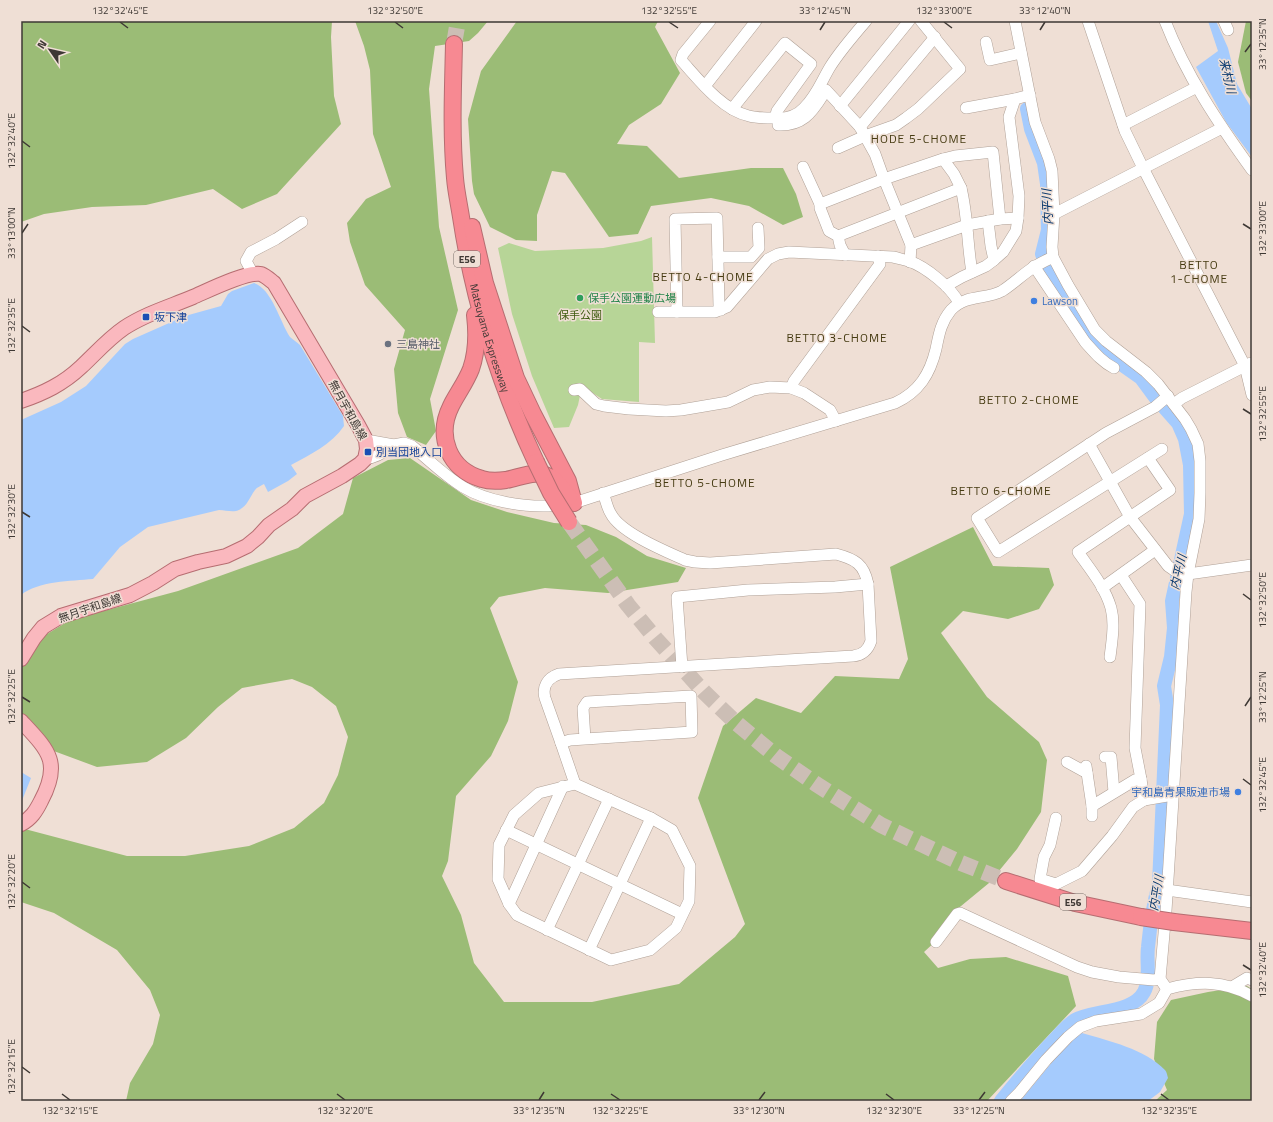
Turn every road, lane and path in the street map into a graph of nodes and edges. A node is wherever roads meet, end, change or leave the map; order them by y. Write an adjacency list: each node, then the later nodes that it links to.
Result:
1 (710, 21): 14 (street)
2 (756, 21): 14 (street)
3 (866, 21): 13 (street)
4 (909, 21): 18 (street)
5 (921, 21): 9 (street)
6 (1015, 21): 12 (street)
7 (1088, 21): 24 (street)
8 (1165, 21): 15 (street)
9 (935, 38): 26 (street); 26 (street)
10 (986, 42): 12 (street)
11 (454, 44): 20 (highway, Matsuyama Expressway / E56)
12 (1018, 54): 17 (street)
13 (830, 68): 16 (street); 22 (street)
14 (705, 86): 21 (street)
15 (1197, 87): 24 (street); 25 (street)
16 (826, 90): 18 (street); 23 (street)
17 (1023, 97): 19 (street); 36 (street); 37 (street)
18 (840, 106): 26 (street)
19 (966, 108)
20 (452, 109): 51 (highway, Matsuyama Expressway / E56); 76 (highway)
21 (732, 109): 22 (street); 22 (street)
22 (775, 118)
23 (744, 122)
24 (1122, 125): 30 (street)
25 (1222, 128): 30 (street); 31 (street)
26 (863, 132): 27 (street); 32 (street)
27 (838, 148)
28 (943, 159): 32 (street); 33 (street); 38 (street)
29 (803, 167): 34 (street)
30 (1143, 168): 36 (street); 60 (street)
31 (1252, 170)
32 (884, 179): 34 (street); 35 (street)
33 (961, 188): 35 (street); 41 (street)
34 (820, 204): 43 (street)
35 (898, 213): 43 (street); 44 (street)
36 (1054, 214): 48 (street)
37 (1018, 218): 38 (street); 49 (street)
38 (1000, 219): 39 (street)
39 (988, 221): 41 (street); 49 (street)
40 (302, 222): 54 (street)
41 (967, 225): 44 (street); 53 (street)
42 (758, 228): 46 (street)
43 (838, 236): 45 (street)
44 (911, 246): 50 (street)
45 (845, 255): 47 (street); 57 (street)
46 (718, 256): 57 (street); 59 (street)
47 (878, 256): 50 (street); 62 (street)
48 (1051, 258): 52 (street); 65 (street)
49 (994, 260): 53 (street)
50 (910, 262): 55 (street)
51 (468, 264): 76 (highway); 78 (highway, Matsuyama Expressway / E56, bridge)
52 (1036, 265): 56 (street); 61 (street)
53 (972, 272): 55 (street)
54 (253, 274): 66 (main road); 68 (main road, 無月宇和島線)
55 (946, 286): 56 (street)
56 (959, 302): 67 (street)
57 (721, 310): 59 (street)
58 (658, 312): 59 (street)
59 (677, 312)
60 (1249, 364): 64 (street); 65 (street)
61 (1114, 368)
62 (791, 388): 63 (street); 67 (street)
63 (574, 390)
64 (1252, 395)
65 (1169, 400): 69 (street); 81 (street)
66 (21, 401)
67 (836, 421): 75 (street)
68 (366, 440): 70 (street); 73 (main road, 無月宇和島線)
69 (1089, 444): 74 (street); 74 (street)
70 (394, 445): 73 (street); 76 (street)
71 (1162, 449): 72 (street)
72 (1148, 458): 74 (street); 77 (street)
73 (365, 459): 86 (main road, 無月宇和島線)
74 (1109, 481): 77 (street)
75 (603, 493): 76 (street); 83 (street)
76 (574, 503)
77 (1130, 517): 79 (street); 84 (street)
78 (569, 522)
79 (1155, 550): 81 (street); 82 (street)
80 (1252, 565): 81 (street)
81 (1185, 574): 97 (street)
82 (1121, 575): 84 (street); 93 (street)
83 (868, 584): 87 (street); 87 (street)
84 (1102, 588): 85 (street)
85 (1110, 657)
86 (21, 659)
87 (682, 667): 90 (street)
88 (21, 721): 102 (main road)
89 (585, 739): 89 (street); 90 (street)
90 (562, 743): 94 (street)
91 (1105, 758): 96 (street)
92 (1066, 762): 96 (street)
93 (1141, 779): 96 (street); 99 (street)
94 (575, 784): 95 (street); 98 (street)
95 (563, 786): 103 (street); 104 (street)
96 (1114, 792)
97 (1169, 795): 99 (street); 108 (street)
98 (609, 799): 100 (street); 105 (street)
99 (1148, 800): 101 (street)
100 (651, 818): 107 (street); 111 (street)
101 (1056, 818)
102 (21, 824)
103 (506, 830): 104 (street); 110 (street)
104 (536, 845): 105 (street); 110 (street)
105 (577, 865): 107 (street); 112 (street)
106 (1006, 881): 113 (highway, E56, bridge)
107 (620, 884): 111 (street); 115 (street)
108 (1167, 890): 109 (street); 116 (street)
109 (1252, 902)
110 (509, 904): 112 (street)
111 (682, 914): 115 (street)
112 (547, 930): 115 (street)
113 (1252, 931)
114 (936, 942): 116 (street)
115 (589, 950)
116 (1152, 979): 119 (street)
117 (1252, 980): 118 (street)
118 (1232, 987): 119 (street); 120 (street)
119 (1167, 989): 121 (street)
120 (1252, 996)
121 (1011, 1101)

